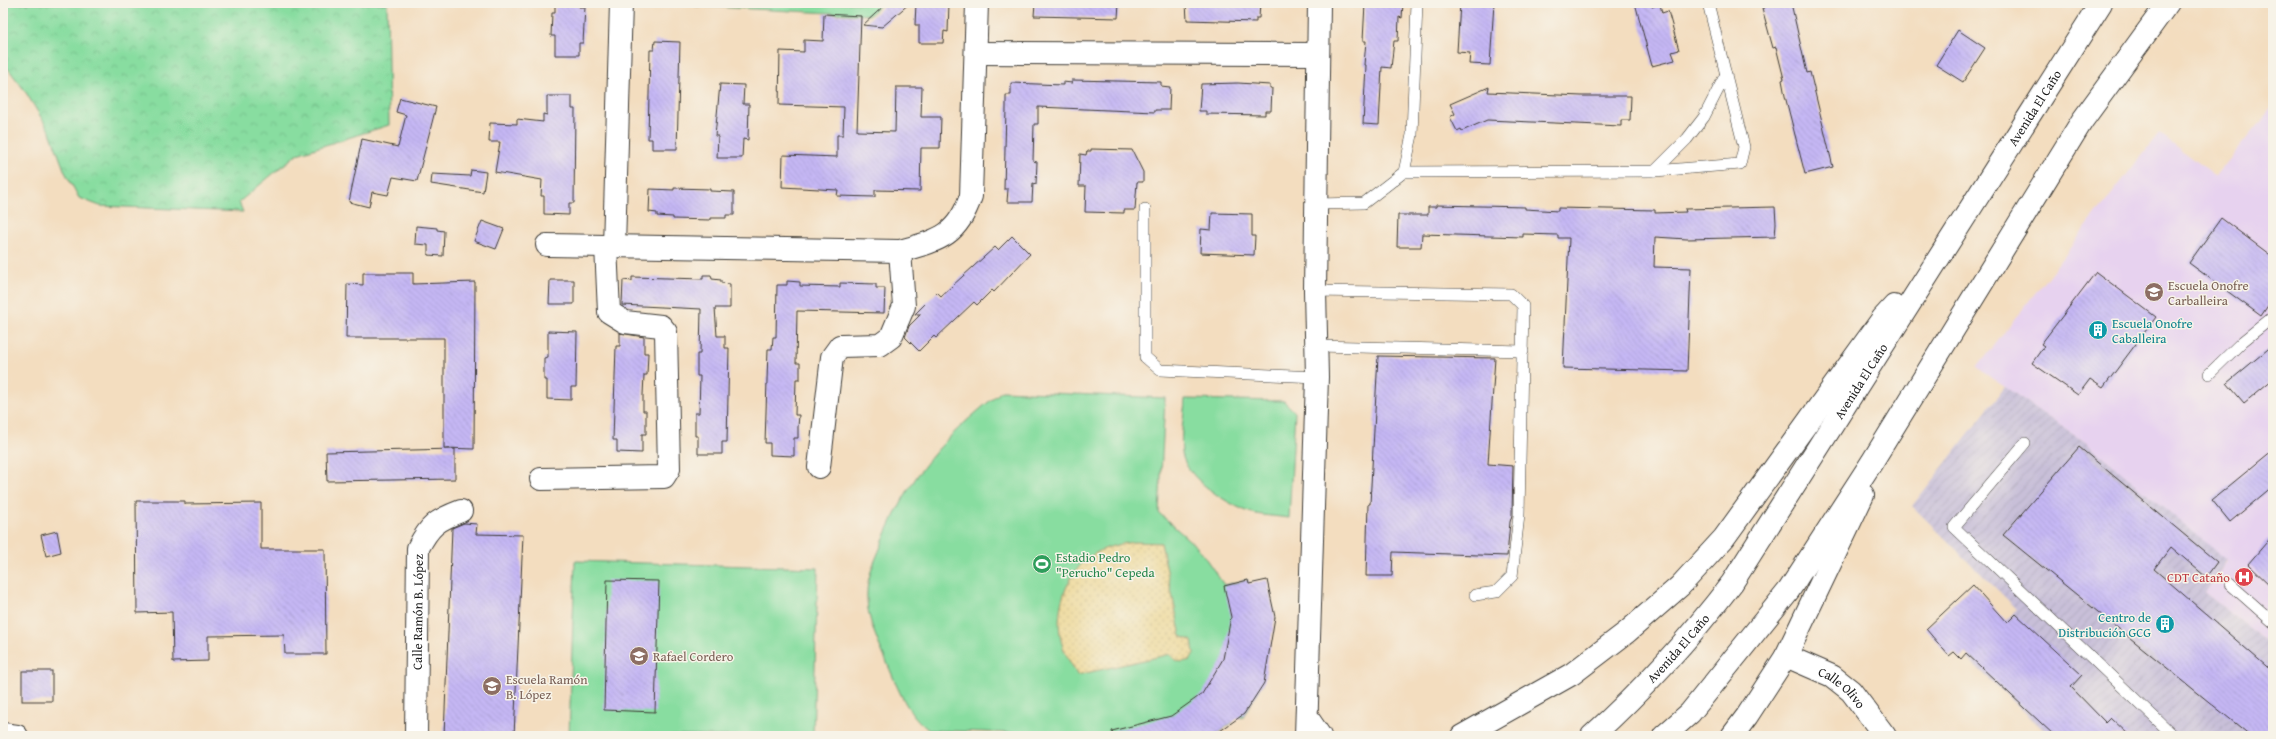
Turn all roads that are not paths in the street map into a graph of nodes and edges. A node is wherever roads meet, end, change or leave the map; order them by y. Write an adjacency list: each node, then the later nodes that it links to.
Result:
1 (621, 3): 16 (main road)
2 (977, 3): 8 (main road)
3 (1319, 3): 9 (main road)
4 (1417, 3): 12 (lane)
5 (1708, 3): 10 (lane)
6 (2101, 3): 18 (main road, Avenida El Caño)
7 (2168, 3): 26 (main road)
8 (976, 53): 9 (main road); 17 (main road)
9 (1318, 54): 13 (main road)
10 (1726, 74): 11 (lane); 11 (lane)
11 (1655, 171): 12 (lane)
12 (1404, 172): 13 (lane)
13 (1316, 204): 19 (main road)
14 (1145, 209): 24 (lane)
15 (547, 245): 16 (main road)
16 (610, 246): 17 (main road); 28 (main road)
17 (900, 251): 27 (main road)
18 (1940, 255): 39 (main road); 40 (main road, Avenida El Caño)
19 (1315, 291): 21 (main road); 22 (lane)
20 (2273, 317): 23 (lane)
21 (1317, 346): 22 (lane); 24 (main road)
22 (1523, 351): 31 (lane)
23 (2209, 374)
24 (1317, 377): 34 (main road)
25 (2025, 444): 44 (lane)
26 (1872, 462): 33 (main road); 41 (main road)
27 (820, 467)
28 (541, 478)
29 (461, 511): 37 (main road, Calle Ramón B. López)
30 (2230, 584): 32 (lane)
31 (1475, 594)
32 (2273, 622)
33 (1786, 656): 42 (main road); 43 (main road, Calle Olivo)
34 (1307, 726): 38 (main road)
35 (3, 734): 36 (main road)
36 (17, 736)
37 (416, 736)
38 (1320, 736)
39 (1462, 736)
40 (1592, 736)
41 (1664, 736)
42 (1732, 736)
43 (1885, 736)
44 (2174, 736)

